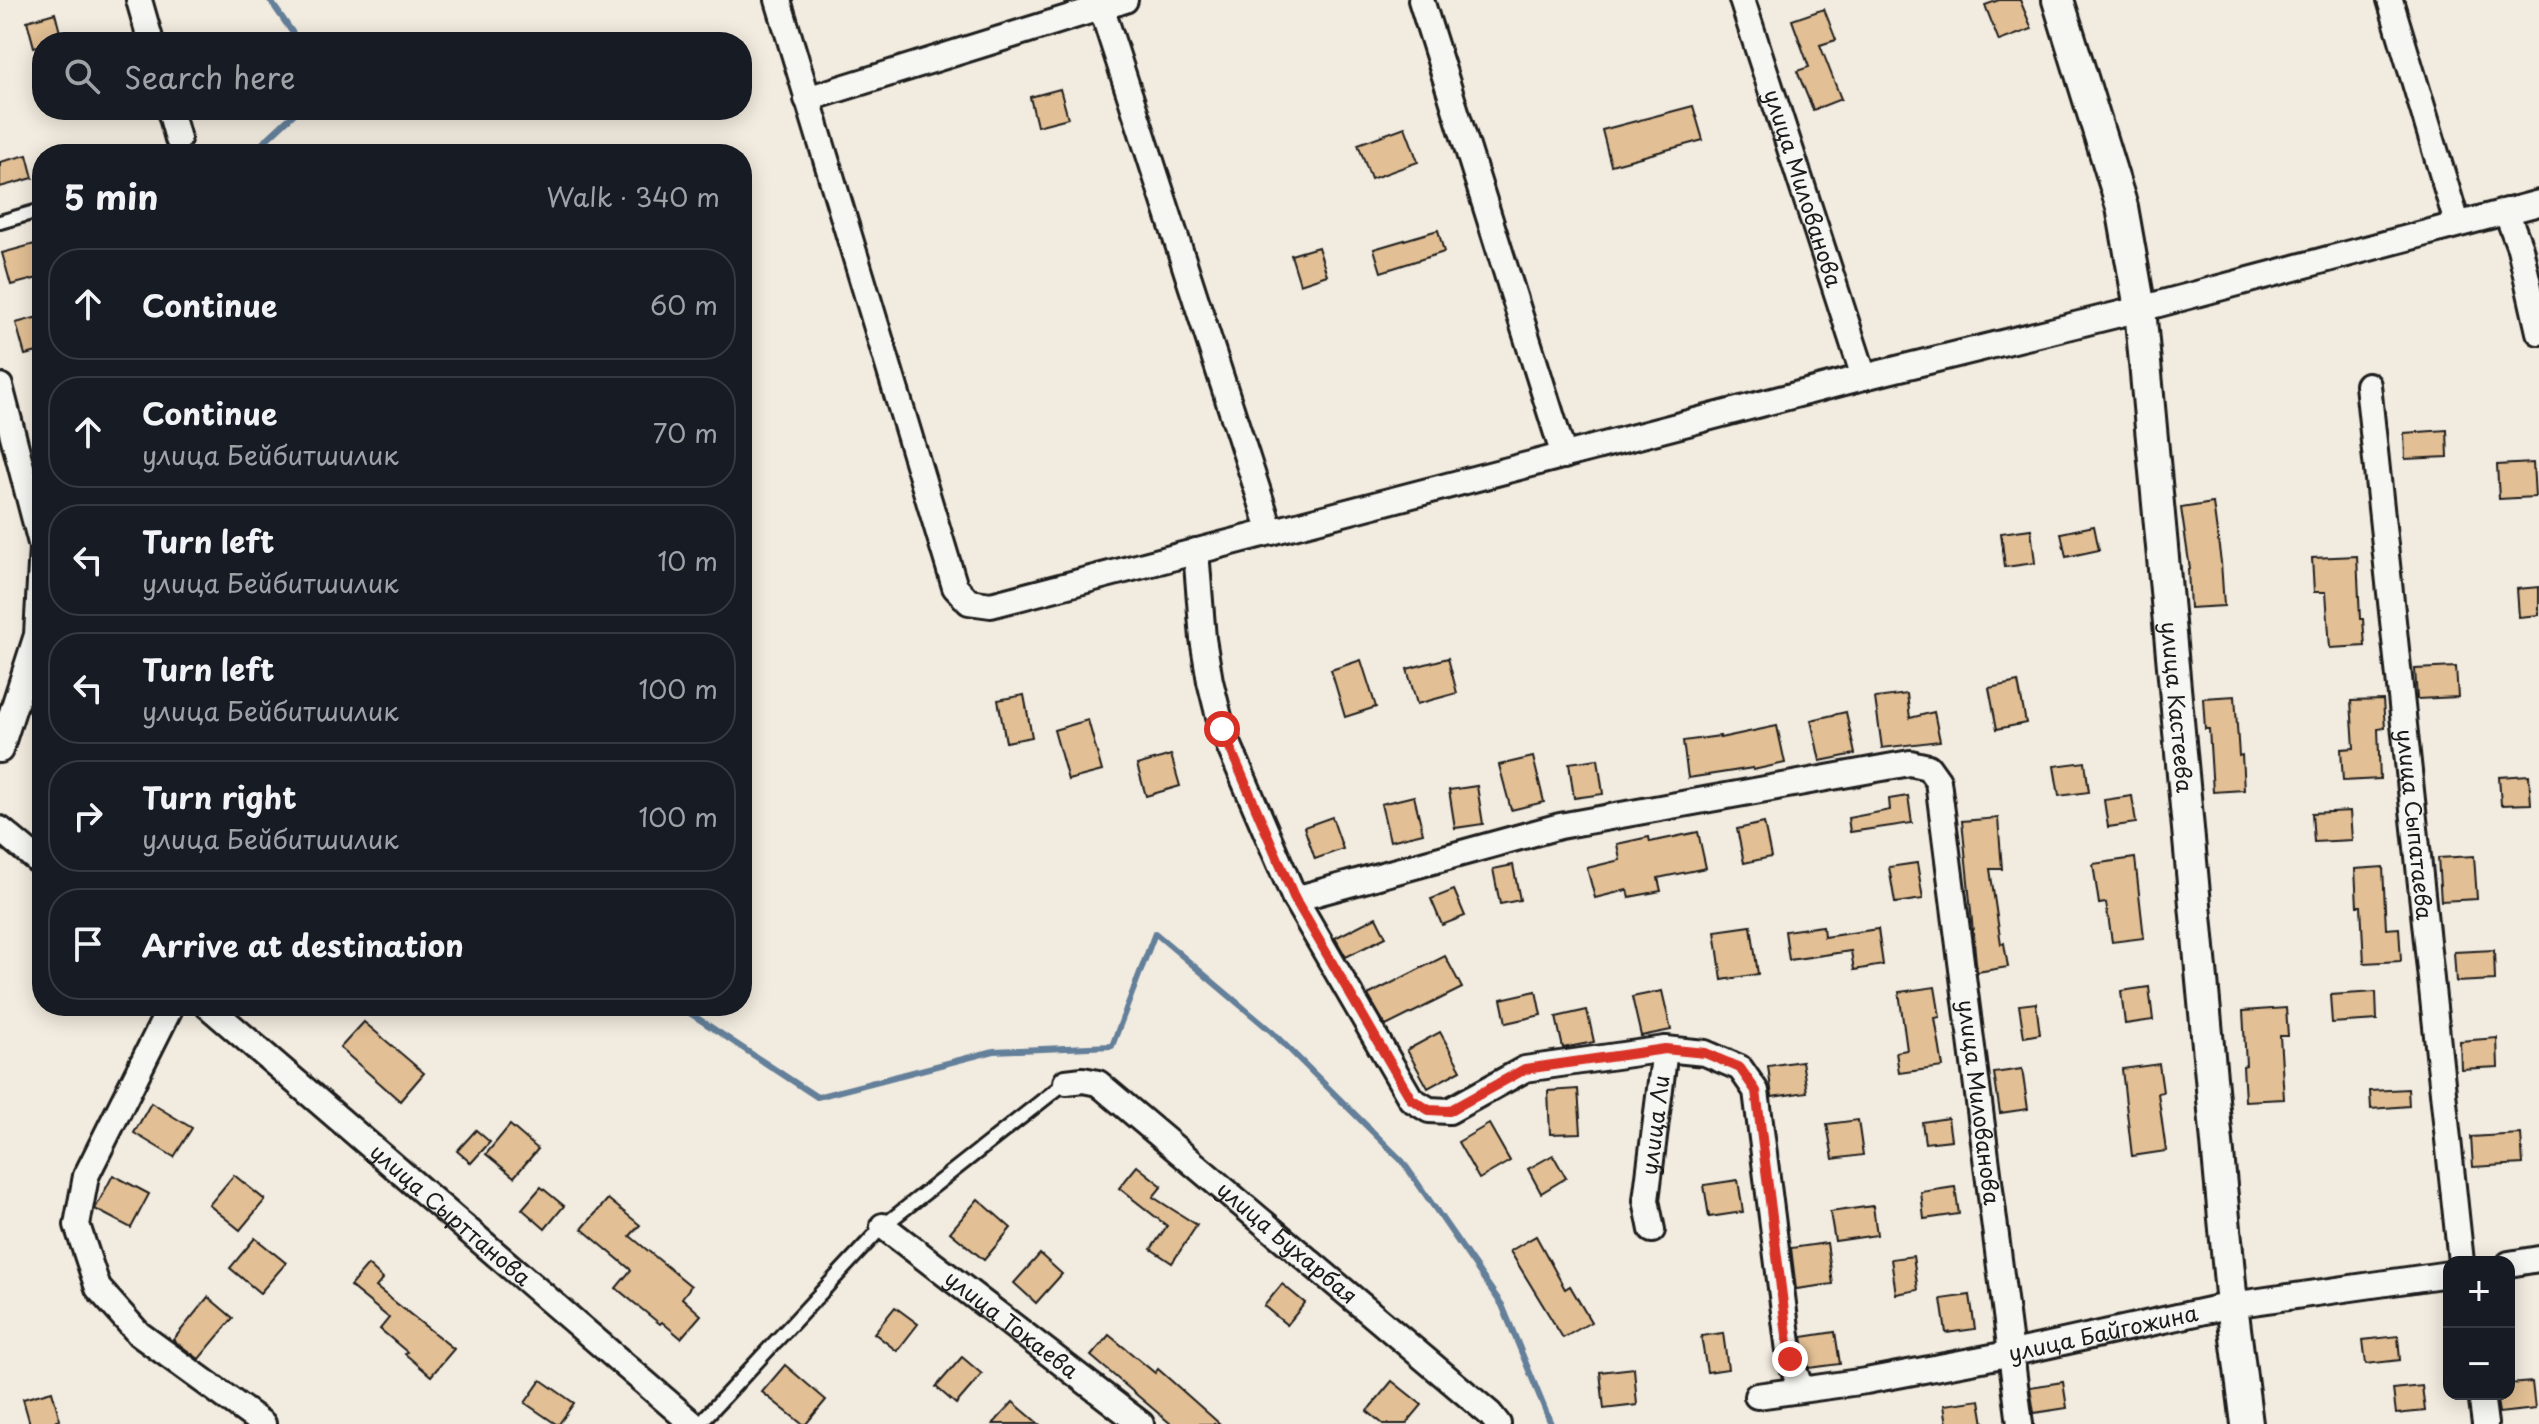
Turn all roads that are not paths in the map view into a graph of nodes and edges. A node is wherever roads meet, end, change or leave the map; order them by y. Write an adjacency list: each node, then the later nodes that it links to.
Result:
1 (139, 0): 9 (street)
2 (778, 0): 10 (street)
3 (1125, 0): 8 (street)
4 (1421, 0): 23 (street)
5 (1742, 0): 20 (street, улица Милованова)
6 (2058, 0): 18 (street, улица Кастеева)
7 (2390, 0): 17 (street)
8 (1100, 4): 10 (street); 25 (street)
9 (148, 32)
10 (807, 99): 26 (street)
11 (172, 120): 12 (street)
12 (175, 143)
13 (2539, 203): 14 (street)
14 (2506, 211): 17 (street); 19 (street)
15 (32, 213): 16 (lane)
16 (0, 222)
17 (2457, 223): 18 (street)
18 (2140, 309): 20 (street); 42 (street, улица Кастеева)
19 (2538, 322)
20 (1864, 377): 23 (street)
21 (2368, 385): 38 (street, улица Сыпатаева)
22 (0, 386): 24 (street)
23 (1564, 456): 25 (street)
24 (32, 509)
25 (1271, 532): 26 (street)
26 (1196, 551): 31 (street)
27 (32, 651): 28 (street)
28 (0, 750)
29 (0, 829): 30 (street)
30 (32, 856)
31 (1295, 899): 34 (street); 43 (street, улица Милованова)
32 (166, 1016): 47 (street)
33 (220, 1016): 48 (street, улица Сырттанова)
34 (1665, 1049): 37 (street, улица Ли); 44 (street)
35 (1066, 1082): 36 (lane); 50 (street, улица Бухарбая)
36 (883, 1226): 48 (lane); 49 (street, улица Токаева)
37 (1652, 1230)
38 (2460, 1256)
39 (2539, 1259): 40 (street)
40 (2515, 1263)
41 (2443, 1275): 42 (street, улица Байгожина)
42 (2232, 1305): 43 (street, улица Байгожина); 52 (street, улица Кастеева)
43 (2013, 1353): 44 (street, улица Байгожина); 51 (street, улица Милованова)
44 (1801, 1389): 45 (street, улица Байгожина)
45 (1757, 1396)
46 (2482, 1400): 53 (street)
47 (263, 1424)
48 (696, 1424)
49 (1141, 1424)
50 (1498, 1424)
51 (2020, 1424)
52 (2247, 1424)
53 (2485, 1424)

